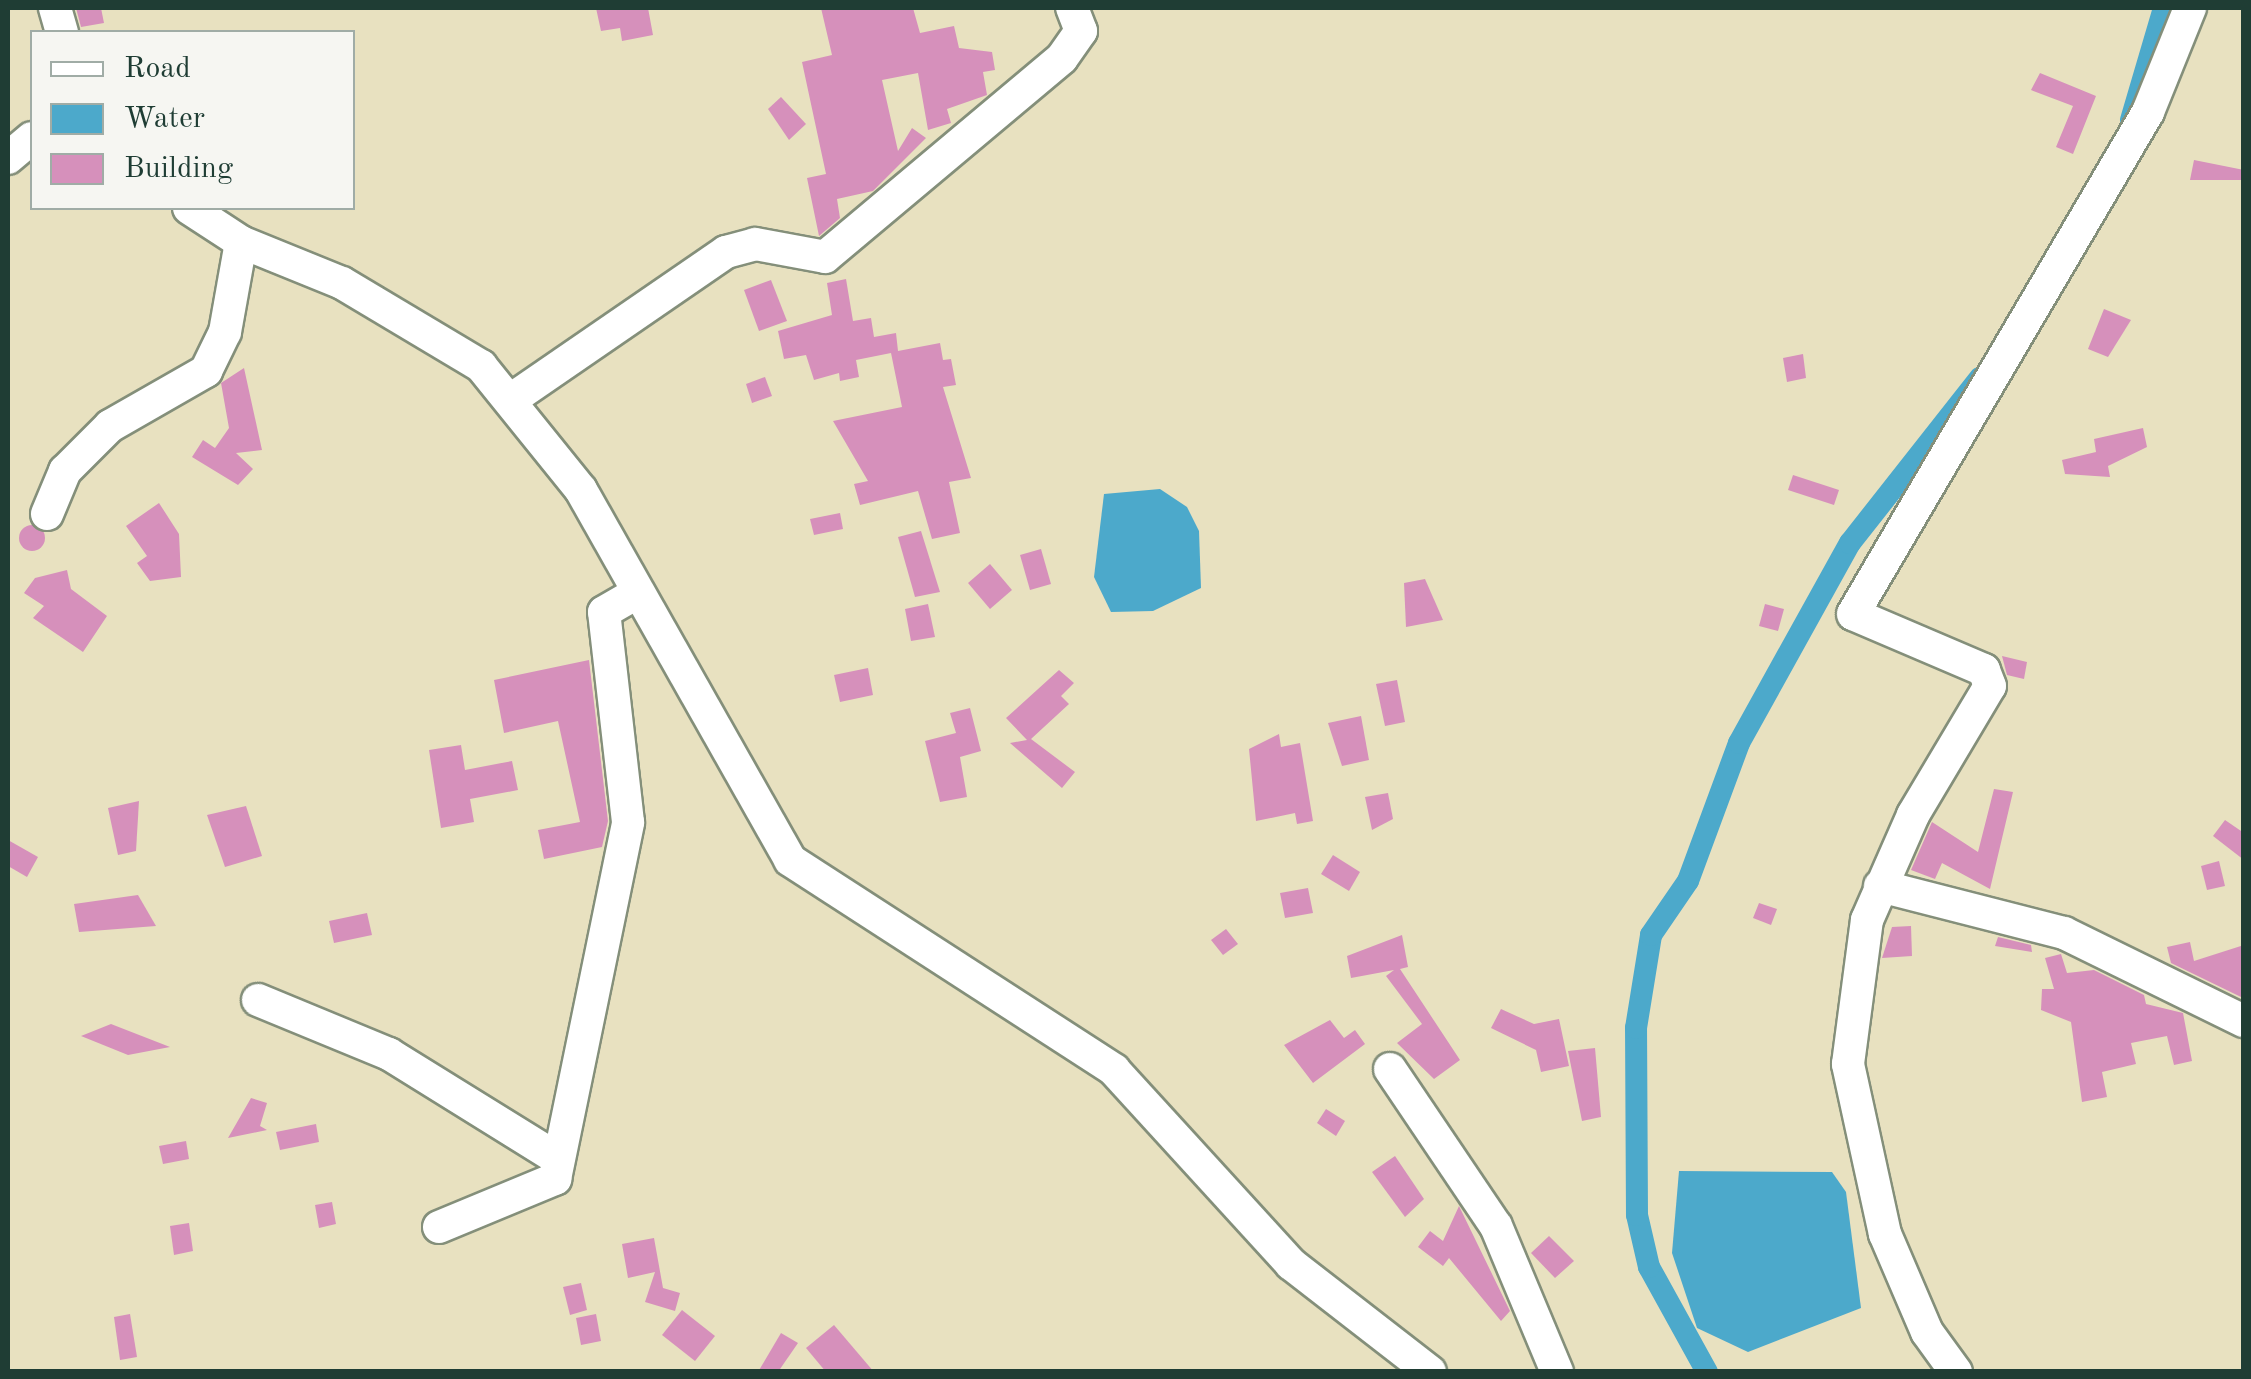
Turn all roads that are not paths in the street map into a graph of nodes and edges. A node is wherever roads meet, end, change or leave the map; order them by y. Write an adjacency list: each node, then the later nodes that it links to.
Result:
1 (1072, 8): 7 (street)
2 (2190, 8): 10 (street)
3 (30, 140): 4 (street)
4 (8, 158)
5 (191, 210): 6 (street)
6 (241, 242): 7 (street); 8 (street)
7 (512, 398): 9 (street)
8 (48, 514)
9 (635, 594): 14 (street); 16 (street)
10 (1880, 886): 12 (street); 18 (street)
11 (258, 1000): 14 (street)
12 (2244, 1021)
13 (1390, 1069): 17 (street)
14 (557, 1158): 15 (street)
15 (440, 1227)
16 (1430, 1372)
17 (1557, 1372)
18 (1956, 1372)

